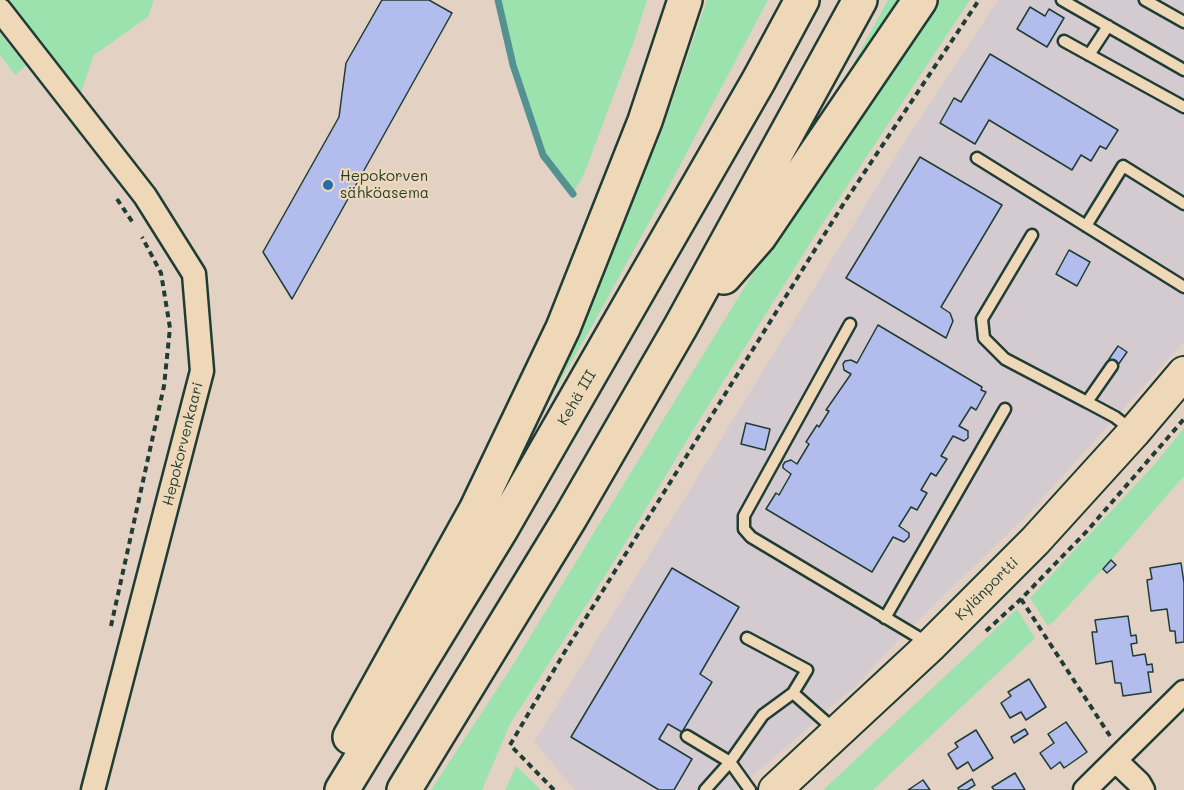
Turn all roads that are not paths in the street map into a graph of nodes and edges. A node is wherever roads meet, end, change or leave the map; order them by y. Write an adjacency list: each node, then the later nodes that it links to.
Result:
1 (802, 0): 37 (highway, Kehä III)
2 (860, 0): 20 (highway)
3 (920, 0): 20 (highway)
4 (1062, 0): 9 (lane)
5 (1146, 0): 8 (lane)
6 (683, 3): 36 (highway)
7 (0, 10): 35 (street, Hepokorvenkaari)
8 (1184, 22)
9 (1108, 26): 11 (lane); 12 (lane)
10 (1064, 41): 11 (lane)
11 (1089, 55): 13 (lane)
12 (1184, 70)
13 (1184, 107)
14 (977, 158): 16 (lane)
15 (1184, 204): 16 (lane)
16 (1086, 226): 18 (lane)
17 (1032, 235): 23 (lane)
18 (1184, 287)
19 (850, 324): 26 (lane)
20 (681, 326): 38 (highway)
21 (1112, 366): 23 (lane)
22 (1184, 373): 25 (street, Kylänportti)
23 (1087, 402): 25 (lane)
24 (1005, 409): 26 (lane)
25 (1134, 432): 28 (street, Kylänportti)
26 (885, 618): 28 (lane)
27 (747, 638): 30 (lane)
28 (931, 645): 31 (street, Kylänportti)
29 (1184, 692): 33 (street)
30 (793, 693): 31 (lane); 34 (lane)
31 (837, 732): 41 (street, Kylänportti)
32 (687, 736): 34 (lane)
33 (1121, 756): 42 (street); 43 (street)
34 (730, 762): 39 (lane); 40 (lane)
35 (93, 790)
36 (322, 790)
37 (342, 790)
38 (404, 790)
39 (705, 790)
40 (750, 790)
41 (775, 790)
42 (1085, 790)
43 (1143, 790)

